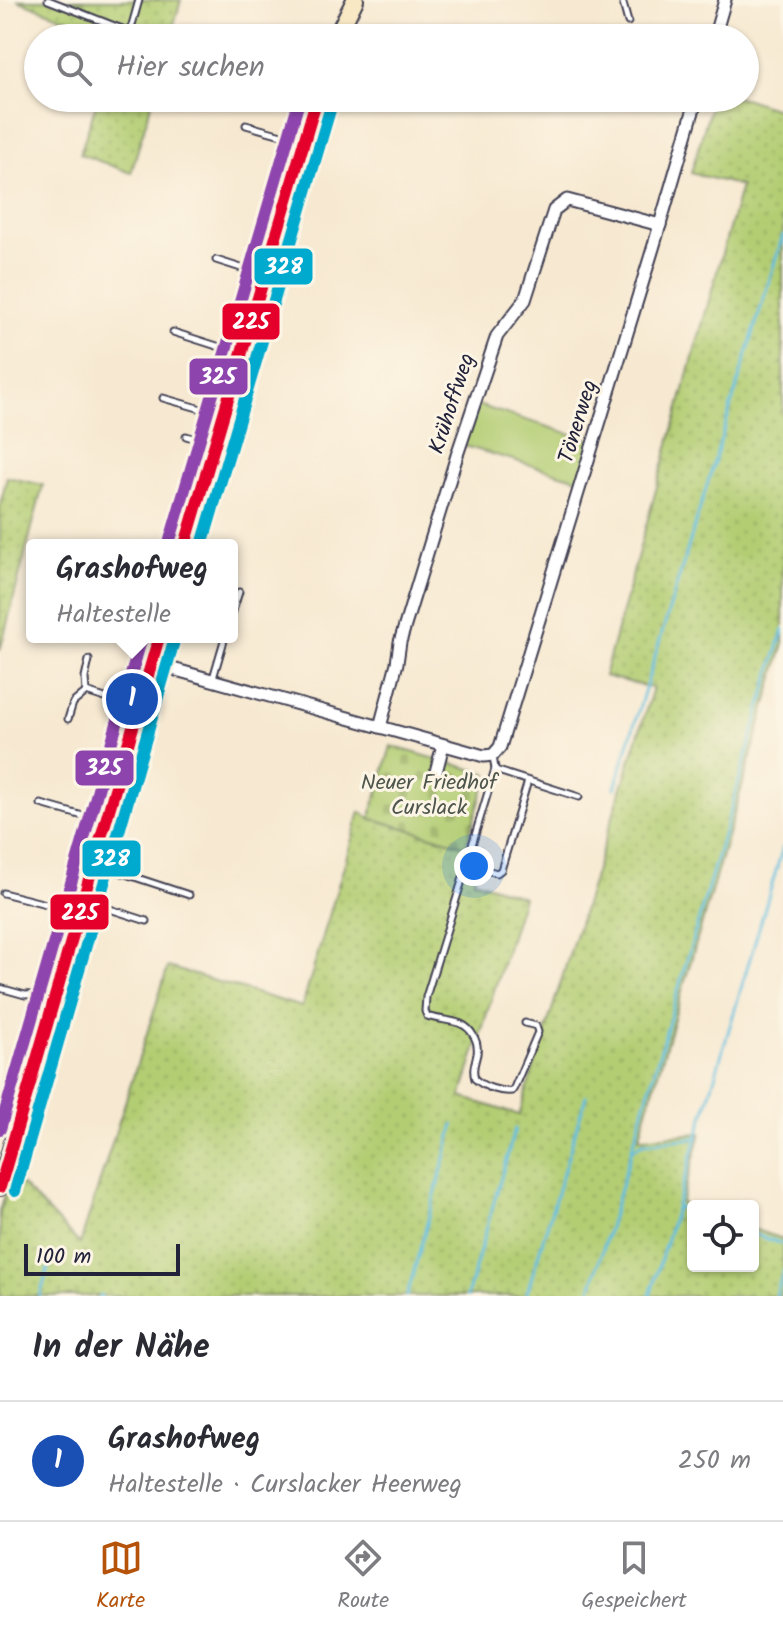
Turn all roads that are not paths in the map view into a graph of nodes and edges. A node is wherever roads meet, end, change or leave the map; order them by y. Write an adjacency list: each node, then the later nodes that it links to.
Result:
1 (48, 0): 7 (lane)
2 (139, 0): 8 (lane)
3 (355, 0): 9 (main road)
4 (622, 0): 6 (lane)
5 (725, 0): 10 (street)
6 (628, 22)
7 (110, 24)
8 (132, 24)
9 (343, 24)
10 (718, 24)
11 (313, 112): 14 (main road)
12 (693, 112): 15 (street, Tönerweg)
13 (246, 125): 14 (lane)
14 (304, 142): 17 (main road)
15 (660, 225): 35 (street, Krühoffweg); 37 (street, Tönerweg)
16 (216, 260): 17 (lane)
17 (265, 275): 19 (main road)
18 (173, 332): 19 (lane)
19 (243, 351): 21 (main road)
20 (163, 398): 21 (lane)
21 (224, 415): 23 (main road)
22 (186, 436): 23 (lane)
23 (215, 444): 24 (main road)
24 (187, 539)
25 (239, 592): 26 (lane)
26 (238, 595)
27 (157, 643): 30 (main road)
28 (223, 643): 31 (lane)
29 (89, 660): 32 (lane)
30 (151, 663): 31 (street); 33 (main road)
31 (212, 680): 35 (street)
32 (86, 692): 33 (lane); 34 (lane)
33 (138, 708): 43 (main road)
34 (68, 719)
35 (380, 727): 36 (street)
36 (443, 745): 37 (street); 39 (street)
37 (493, 755): 38 (lane)
38 (495, 769): 40 (lane); 44 (lane)
39 (436, 772)
40 (528, 781): 41 (lane); 44 (lane)
41 (579, 797)
42 (41, 804): 43 (lane)
43 (105, 822): 45 (main road)
44 (469, 858): 52 (lane)
45 (93, 864): 47 (lane); 48 (main road)
46 (3, 893): 48 (lane)
47 (189, 895)
48 (82, 902): 49 (lane); 51 (main road)
49 (147, 921)
50 (0, 988): 51 (lane)
51 (55, 997): 53 (main road)
52 (525, 1023)
53 (0, 1187)

